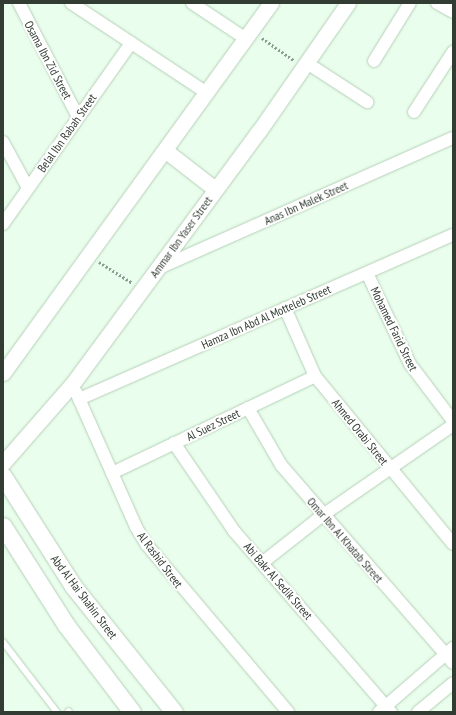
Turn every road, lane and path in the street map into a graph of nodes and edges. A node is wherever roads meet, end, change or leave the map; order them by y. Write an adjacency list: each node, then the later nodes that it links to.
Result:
1 (18, 3): 17 (street, Osama Ibn Zid Street)
2 (71, 3): 10 (street)
3 (192, 3): 9 (street)
4 (271, 3): 9 (street)
5 (348, 3): 13 (street, Ammar Ibn Yaser Street)
6 (410, 3): 12 (street)
7 (438, 3): 8 (street)
8 (453, 12)
9 (249, 34): 13 (path); 14 (street)
10 (131, 43): 14 (street); 17 (street, Belal Ibn Rabah Street)
11 (453, 52): 16 (street)
12 (374, 61)
13 (305, 65): 15 (street); 22 (street, Ammar Ibn Yaser Street)
14 (207, 93): 20 (street)
15 (367, 102)
16 (414, 112)
17 (78, 118): 21 (street, Belal Ibn Rabah Street)
18 (453, 138): 26 (street, Anas Ibn Malek Street)
19 (3, 142): 21 (street)
20 (166, 151): 22 (street); 25 (street)
21 (28, 188): 23 (street, Belal Ibn Rabah Street)
22 (215, 189): 26 (street, Ammar Ibn Yaser Street)
23 (3, 224)
24 (453, 235): 27 (street, Hamza Ibn Abd Al Motteleb Street)
25 (90, 255): 28 (path); 30 (street)
26 (159, 268): 28 (street, Ammar Ibn Yaser Street)
27 (367, 272): 29 (street, Hamza Ibn Abd Al Motteleb Street); 35 (street, Mohamed Farid Street)
28 (142, 290): 32 (street, Ammar Ibn Yaser Street)
29 (285, 308): 31 (street, Ahmed Orabi Street); 33 (street, Hamza Ibn Abd Al Motteleb Street)
30 (3, 373)
31 (315, 376): 34 (street, Al Suez Street); 39 (street, Ahmed Orabi Street)
32 (73, 383): 33 (street, Al Rashid Street); 38 (street, Ammar Ibn Yaser Street)
33 (79, 398): 40 (street, Al Rashid Street)
34 (248, 408): 37 (street, Al Suez Street); 42 (street, Omar Ibn Al Khatab Street)
35 (453, 421)
36 (453, 425): 39 (street)
37 (174, 443): 40 (street, Al Suez Street); 45 (street, Abi Bakr Al Sedik Street)
38 (3, 463)
39 (389, 468): 42 (street); 44 (street, Ahmed Orabi Street)
40 (112, 473): 53 (street, Al Rashid Street)
41 (3, 476): 52 (main road, Abd Al Hai Shahin Street)
42 (323, 515): 45 (street); 47 (street, Omar Ibn Al Khatab Street)
43 (3, 526): 51 (main road)
44 (453, 544)
45 (262, 562): 49 (street, Abi Bakr Al Sedik Street)
46 (3, 642): 50 (lane)
47 (450, 655): 49 (street)
48 (453, 683): 54 (street)
49 (385, 710)
50 (58, 712)
51 (132, 712)
52 (174, 712)
53 (288, 712)
54 (418, 712)

